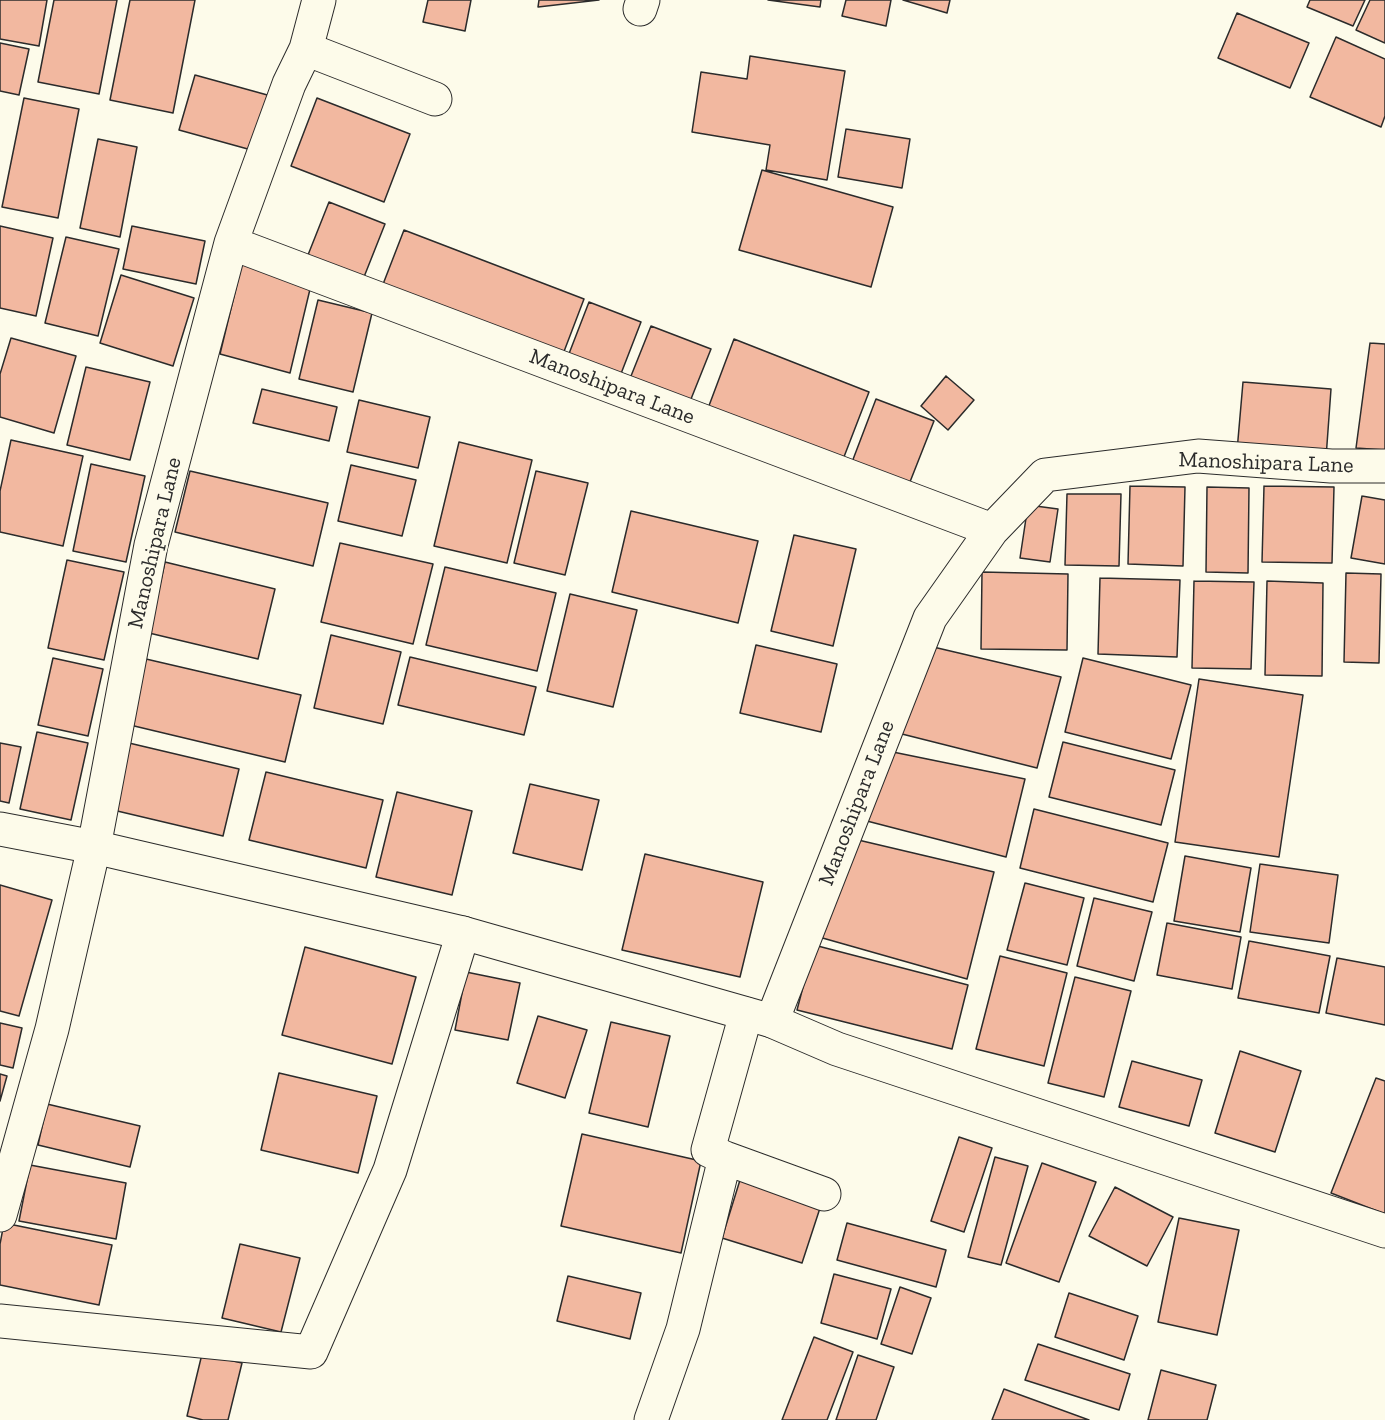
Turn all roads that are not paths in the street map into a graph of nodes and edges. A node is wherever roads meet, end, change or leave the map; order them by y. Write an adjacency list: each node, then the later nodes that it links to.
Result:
1 (319, 0): 2 (street, Manoshipara Lane)
2 (306, 49): 3 (street); 4 (street, Manoshipara Lane)
3 (435, 99)
4 (231, 243): 6 (street, Manoshipara Lane); 8 (street, Manoshipara Lane)
5 (1385, 466): 6 (street, Manoshipara Lane)
6 (992, 530): 10 (street, Manoshipara Lane)
7 (0, 829): 8 (street)
8 (94, 847): 9 (street); 13 (street, Manoshipara Lane)
9 (463, 933): 10 (street); 15 (street)
10 (759, 1017): 11 (street, Manoshipara Lane); 14 (street)
11 (724, 1158): 12 (street); 16 (street)
12 (824, 1194)
13 (0, 1215)
14 (1385, 1231)
15 (0, 1321)
16 (651, 1420)

